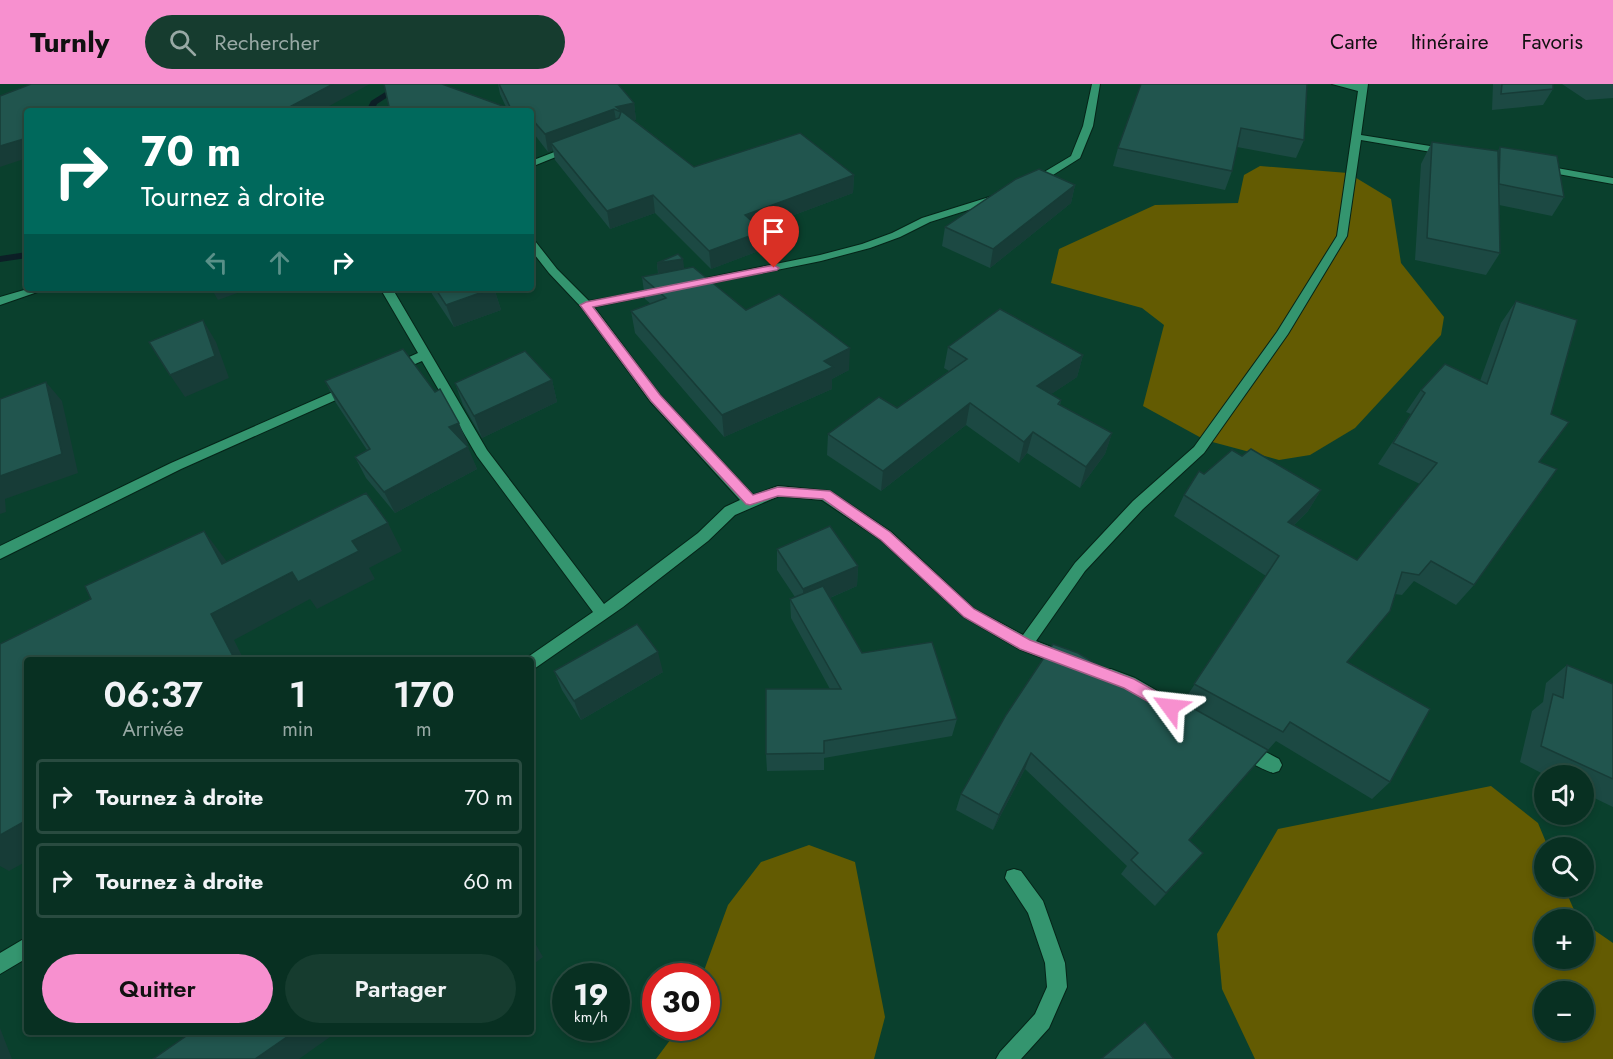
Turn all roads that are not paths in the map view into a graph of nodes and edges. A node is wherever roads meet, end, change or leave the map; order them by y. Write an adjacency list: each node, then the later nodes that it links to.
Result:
1 (1096, 84): 11 (street)
2 (1336, 84): 3 (street)
3 (1363, 86): 4 (street)
4 (1357, 136): 6 (street); 23 (street)
5 (586, 143): 7 (street)
6 (1460, 154)
7 (534, 163)
8 (1527, 166): 9 (street)
9 (1613, 181)
10 (534, 247): 16 (street)
11 (680, 286)
12 (668, 289): 16 (street)
13 (33, 291): 15 (street)
14 (388, 291): 17 (street)
15 (0, 301)
16 (586, 305): 20 (street)
17 (425, 355): 18 (street); 22 (street)
18 (382, 374)
19 (360, 384): 21 (street)
20 (750, 501): 22 (street); 23 (street)
21 (0, 554)
22 (603, 614): 24 (street)
23 (1025, 645): 25 (street)
24 (534, 662)
25 (1077, 664)
26 (1098, 672): 27 (street)
27 (1211, 730)
28 (1231, 742): 29 (street)
29 (1273, 765)
30 (1014, 878): 33 (street)
31 (24, 949): 32 (street)
32 (0, 964)
33 (1007, 1059)

